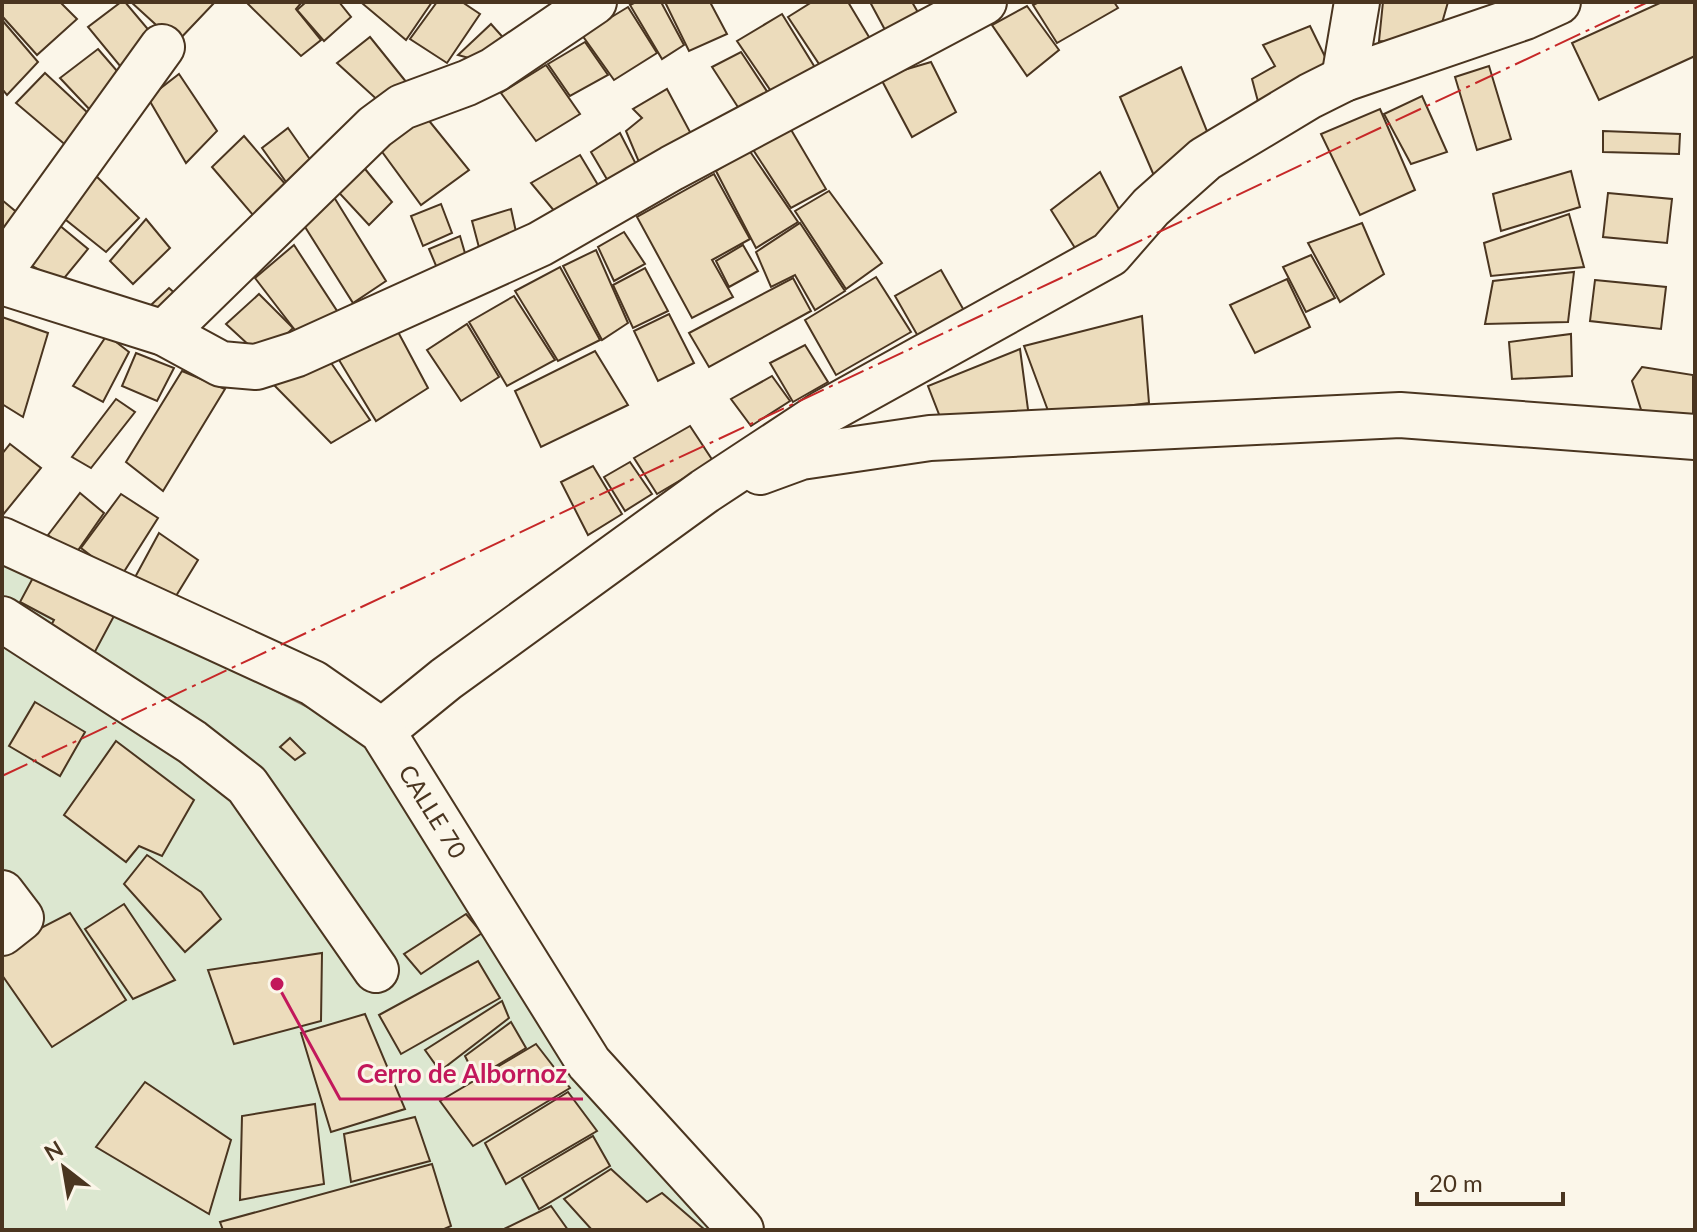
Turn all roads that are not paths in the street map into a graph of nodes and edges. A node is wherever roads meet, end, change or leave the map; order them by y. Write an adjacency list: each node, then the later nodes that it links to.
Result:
1 (594, 2): 9 (street)
2 (984, 2): 9 (street)
3 (1357, 2): 6 (street)
4 (1558, 2): 6 (street)
5 (162, 47): 7 (street)
6 (1344, 79): 11 (street)
7 (2, 269)
8 (2, 282): 9 (street)
9 (164, 333)
10 (1695, 437): 11 (street)
11 (705, 491): 14 (street)
12 (2, 540): 14 (street, CALLE 70)
13 (2, 619): 17 (street)
14 (382, 731): 18 (street, CALLE 70)
15 (2, 893): 16 (street)
16 (2, 933)
17 (376, 970)
18 (741, 1230)

